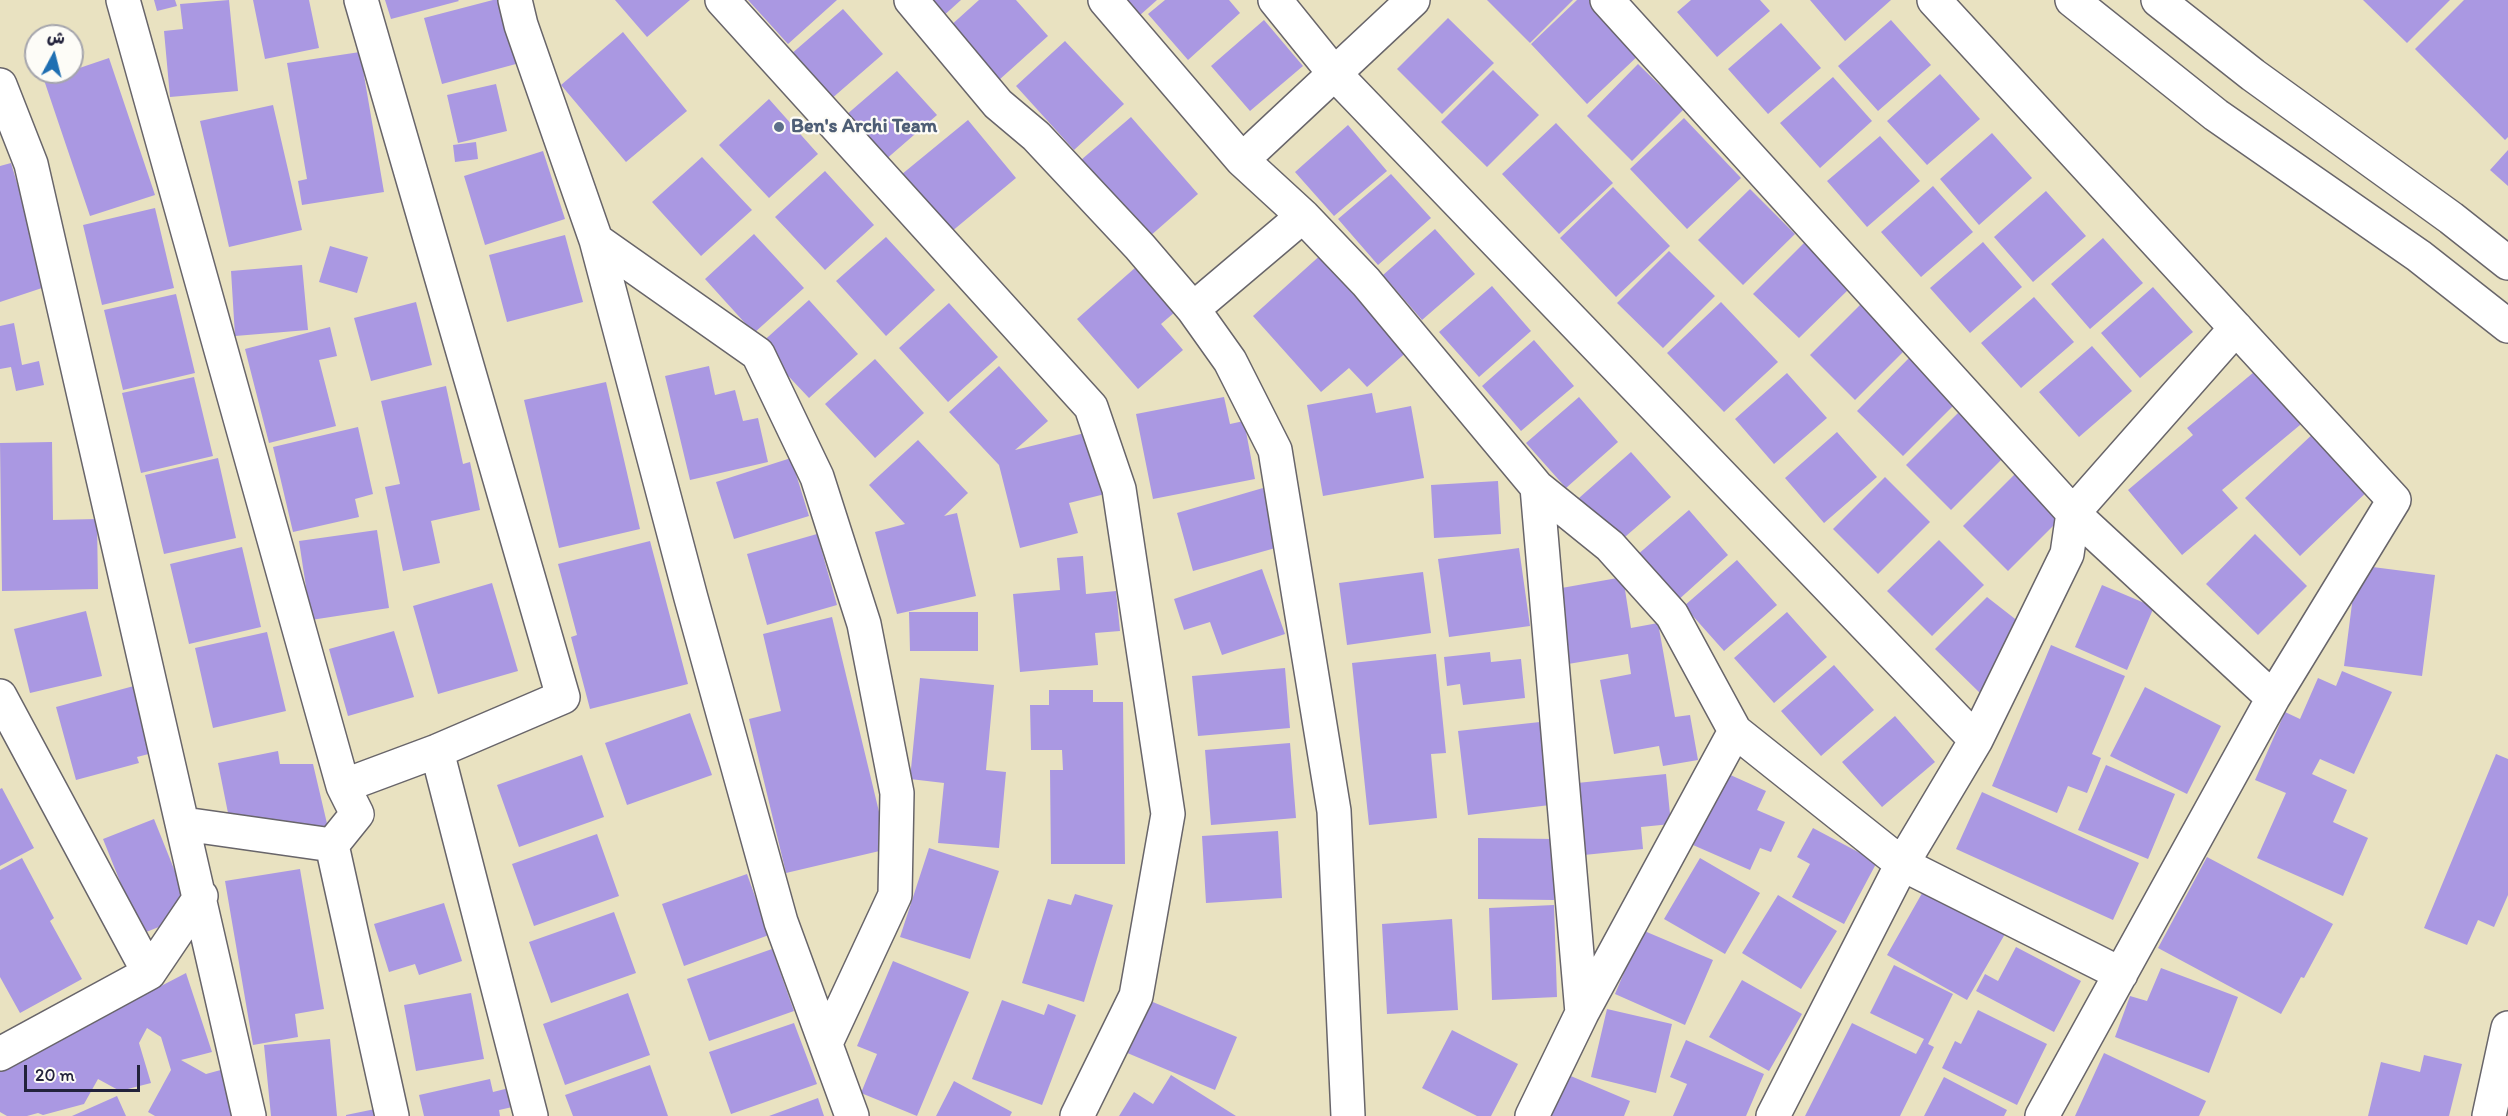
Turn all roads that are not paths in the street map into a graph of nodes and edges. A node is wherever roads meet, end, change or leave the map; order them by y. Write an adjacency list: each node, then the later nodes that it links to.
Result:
1 (123, 0): 29 (street)
2 (361, 0): 28 (street)
3 (515, 0): 17 (street)
4 (722, 0): 45 (street)
5 (911, 0): 19 (street)
6 (1105, 0): 15 (street)
7 (1275, 0): 13 (street)
8 (1413, 0): 13 (street)
9 (1606, 0): 23 (street)
10 (1934, 0): 21 (street)
11 (2072, 0): 20 (street)
12 (2158, 0): 18 (street)
13 (1334, 73): 15 (street); 27 (street)
14 (0, 85): 30 (street)
15 (1242, 160): 16 (street)
16 (1303, 216): 19 (street); 22 (street)
17 (596, 240): 38 (street); 38 (street)
18 (2508, 262)
19 (1193, 309): 40 (street)
20 (2508, 326)
21 (2236, 328): 23 (street); 25 (street)
22 (1537, 487): 26 (street); 36 (street)
23 (2073, 513): 25 (street); 27 (street)
24 (0, 696): 34 (street)
25 (2272, 698): 35 (street)
26 (1735, 731): 32 (street); 36 (street)
27 (1976, 740): 32 (street)
28 (437, 751): 29 (street); 43 (street)
29 (343, 786): 31 (street)
30 (184, 824): 31 (street); 33 (street)
31 (332, 845): 42 (street)
32 (1902, 864): 35 (street); 47 (street)
33 (201, 896): 34 (street); 41 (street)
34 (149, 973): 39 (street)
35 (2121, 974): 48 (street)
36 (1582, 1013): 46 (street)
37 (2508, 1028): 49 (street)
38 (826, 1043): 44 (street)
39 (3, 1045)
40 (1343, 1113)
41 (249, 1116)
42 (392, 1116)
43 (531, 1116)
44 (852, 1116)
45 (1077, 1116)
46 (1532, 1116)
47 (1773, 1116)
48 (2042, 1116)
49 (2489, 1116)

